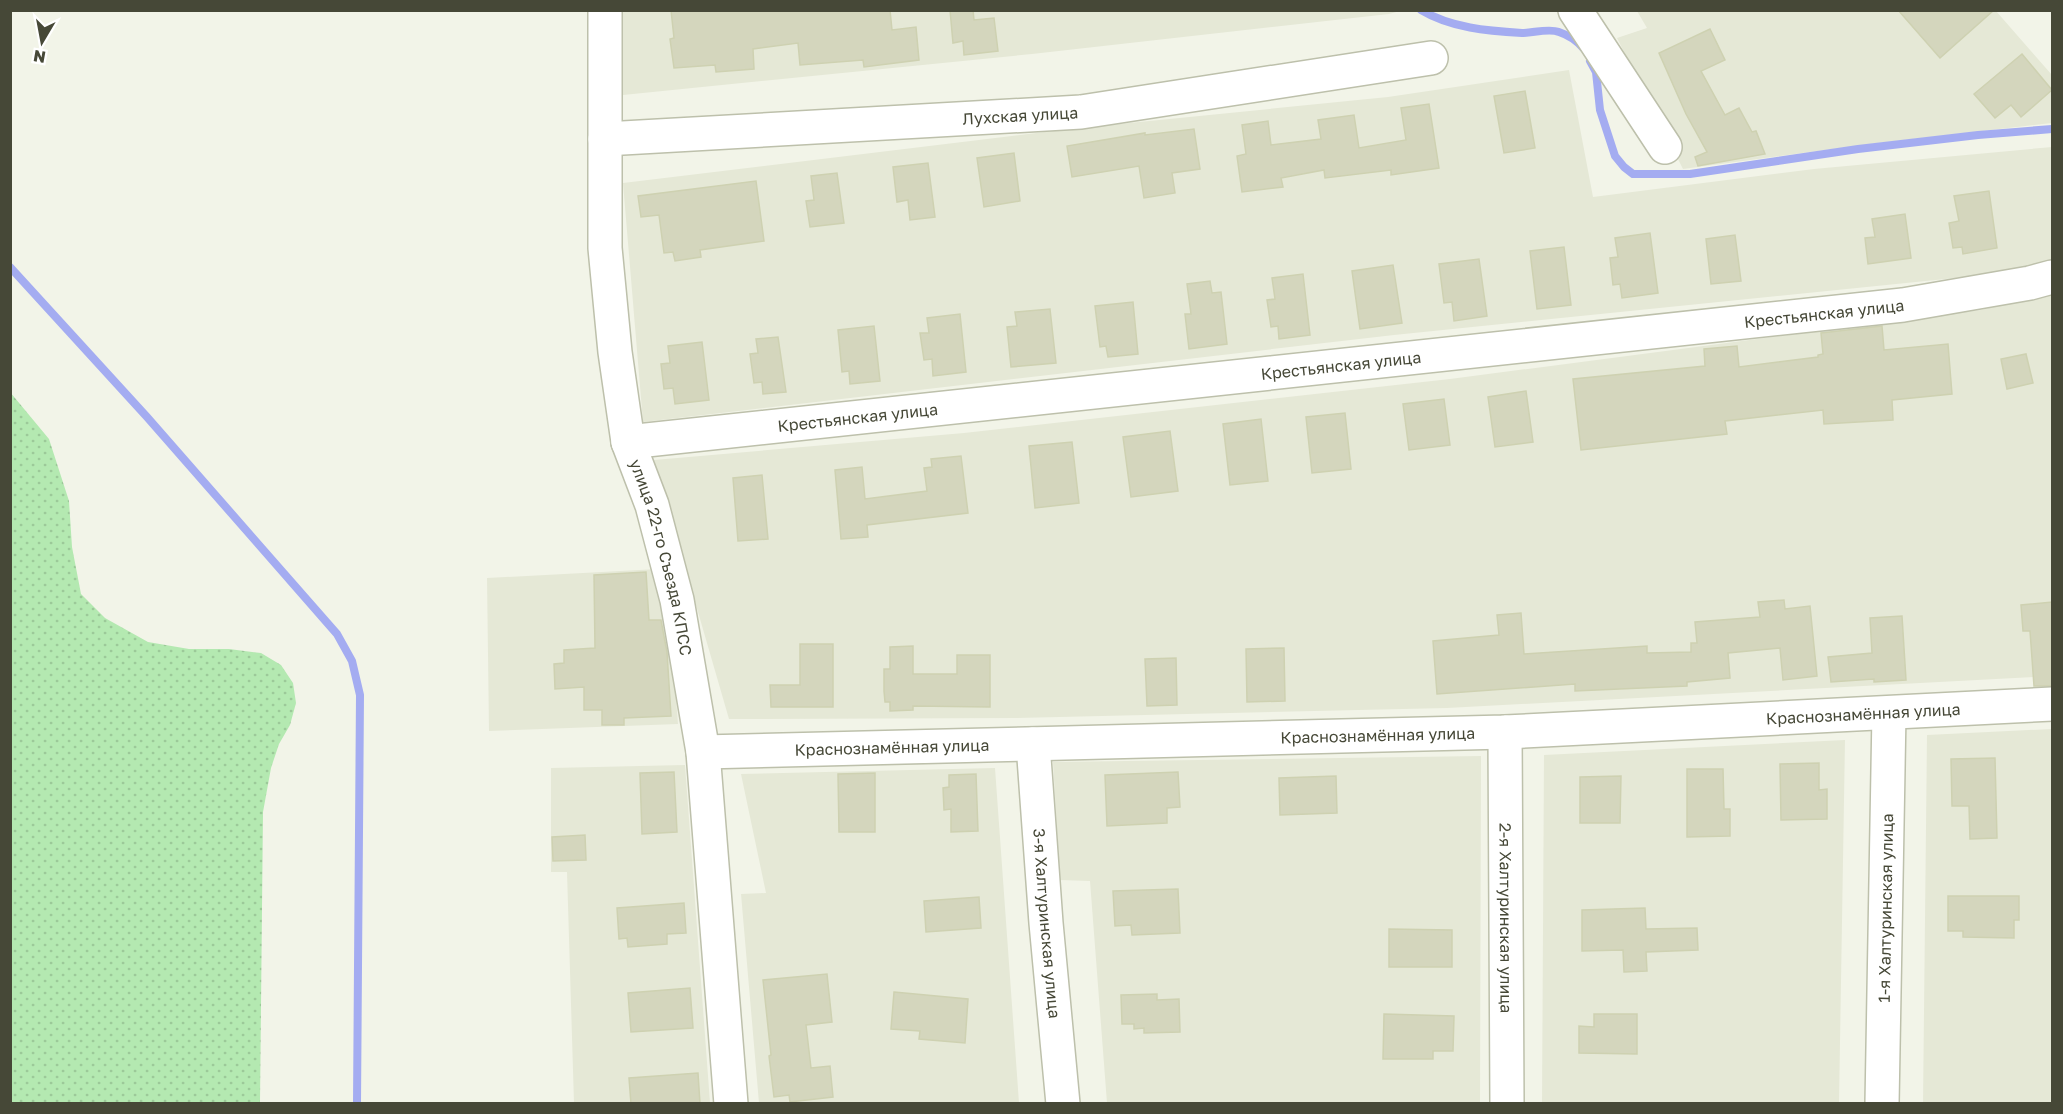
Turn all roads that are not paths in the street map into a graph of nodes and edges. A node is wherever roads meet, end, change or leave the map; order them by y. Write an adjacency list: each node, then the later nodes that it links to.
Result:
1 (605, 10): 4 (street, улица 22-го Съезда КПСС)
2 (1575, 10): 5 (street)
3 (1431, 58): 4 (street, Лухская улица)
4 (605, 139): 7 (street, улица 22-го Съезда КПСС)
5 (1665, 147)
6 (2052, 277): 7 (street, Крестьянская улица)
7 (628, 442): 12 (street, улица 22-го Съезда КПСС)
8 (2052, 704): 9 (street, Краснознамённая улица)
9 (1889, 713): 10 (street, Краснознамённая улица); 16 (street, 1-я Халтуринская улица)
10 (1505, 732): 11 (street, Краснознамённая улица); 15 (street, 2-я Халтуринская улица)
11 (1032, 744): 12 (street, Краснознамённая улица); 14 (street, 3-я Халтуринская улица)
12 (703, 752): 13 (street, улица 22-го Съезда КПСС)
13 (731, 1104)
14 (1063, 1104)
15 (1507, 1104)
16 (1882, 1104)

